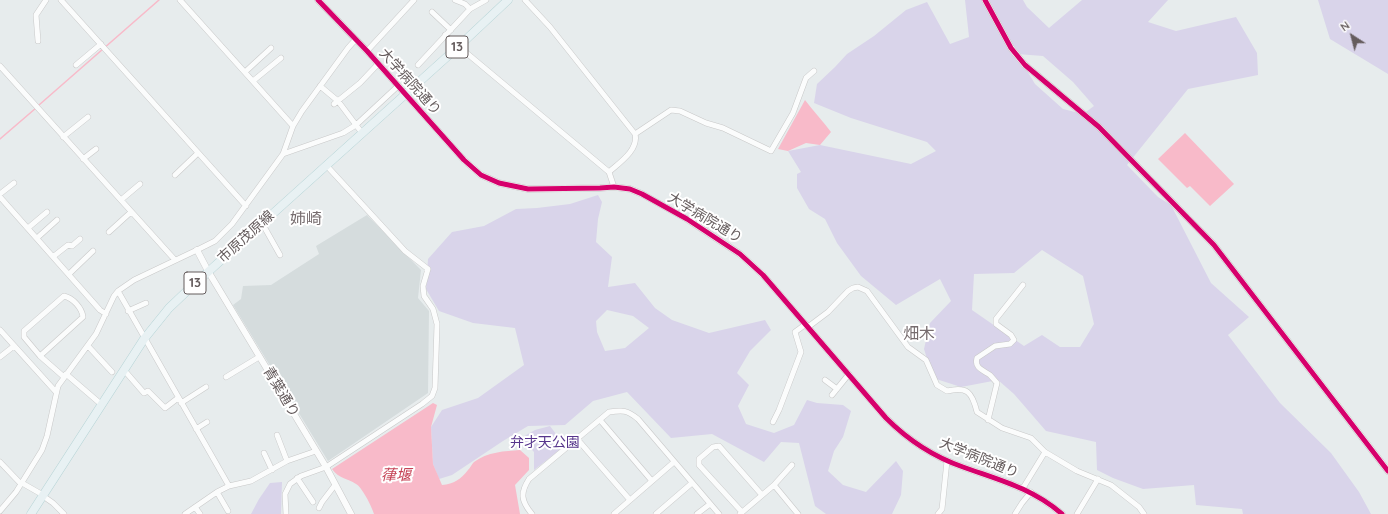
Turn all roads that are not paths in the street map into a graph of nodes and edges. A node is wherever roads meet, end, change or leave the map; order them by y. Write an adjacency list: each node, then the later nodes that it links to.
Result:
1 (46, 0): 16 (street)
2 (61, 0): 17 (street)
3 (180, 0): 27 (street)
4 (318, 0): 15 (street, 大学病院通り)
5 (414, 0): 20 (street)
6 (455, 0): 11 (street)
7 (485, 0): 11 (street)
8 (508, 0): 18 (main road, 市原茂原線 / 13)
9 (525, 0): 37 (street)
10 (985, 0): 110 (street)
11 (470, 9): 13 (street)
12 (432, 12): 13 (street)
13 (450, 30): 14 (street)
14 (445, 35): 18 (street); 24 (street)
15 (356, 39): 20 (street, 大学病院通り); 29 (street)
16 (38, 41)
17 (100, 44): 23 (street); 40 (street)
18 (459, 46): 31 (main road, 市原茂原線 / 13); 44 (street)
19 (271, 48): 27 (street)
20 (367, 51): 22 (street, 大学病院通り)
21 (281, 58): 28 (street)
22 (378, 64): 30 (street, 大学病院通り); 32 (street)
23 (76, 65)
24 (418, 65)
25 (0, 66): 38 (street)
26 (814, 71): 37 (street)
27 (245, 72): 28 (street)
28 (254, 81): 35 (street)
29 (320, 86): 32 (street); 35 (street)
30 (398, 86): 31 (street, 大学病院通り); 34 (street)
31 (405, 94): 36 (main road, 市原茂原線 / 13); 48 (street, 大学病院通り)
32 (336, 103): 34 (street)
33 (88, 117): 38 (street)
34 (356, 124): 36 (street); 41 (street)
35 (293, 126): 41 (street)
36 (362, 133): 43 (main road, 市原茂原線 / 13)
37 (635, 134): 44 (street)
38 (63, 137): 42 (street)
39 (96, 148): 42 (street)
40 (198, 153): 45 (street); 52 (street)
41 (283, 154): 52 (street)
42 (83, 159): 51 (street)
43 (326, 165): 56 (main road, 市原茂原線 / 13); 108 (street)
44 (609, 172): 48 (street)
45 (175, 175)
46 (14, 183): 49 (street)
47 (140, 184): 51 (street)
48 (614, 186): 73 (street, 大学病院通り)
49 (0, 194)
50 (0, 197): 57 (street)
51 (121, 200): 54 (street)
52 (246, 206): 61 (street)
53 (47, 212): 57 (street)
54 (131, 212): 58 (street); 65 (street)
55 (57, 220): 59 (street)
56 (262, 223): 63 (street); 66 (main road, 市原茂原線 / 13)
57 (28, 228): 59 (street)
58 (109, 232)
59 (37, 238): 64 (street)
60 (80, 239): 64 (street)
61 (197, 250): 65 (street); 66 (street, 青葉通り)
62 (93, 251): 67 (street)
63 (280, 255)
64 (54, 256): 67 (street)
65 (175, 260): 69 (street)
66 (208, 271): 75 (main road, 市原茂原線 / 13); 80 (street, 青葉通り)
67 (69, 274): 72 (street)
68 (1023, 285): 94 (street)
69 (118, 291): 71 (street); 72 (street)
70 (146, 304): 71 (street)
71 (128, 310): 75 (street)
72 (106, 314): 77 (street)
73 (807, 326): 83 (street, 大学病院通り); 94 (street); 96 (street)
74 (0, 330): 76 (street)
75 (144, 339): 81 (main road, 市原茂原線 / 13); 91 (street)
76 (14, 346): 79 (street); 89 (street)
77 (88, 346): 82 (street); 84 (street)
78 (40, 356): 78 (street); 84 (street)
79 (0, 357)
80 (259, 357): 85 (street); 100 (street, 青葉通り)
81 (124, 370): 91 (street); 92 (main road, 市原茂原線 / 13)
82 (112, 372)
83 (849, 374): 88 (street); 103 (street, 大学病院通り)
84 (65, 375): 89 (street); 92 (street)
85 (226, 377)
86 (825, 380): 88 (street)
87 (206, 387): 91 (street)
88 (837, 389): 90 (street)
89 (56, 392): 115 (street)
90 (832, 395)
91 (180, 400): 97 (street)
92 (102, 405): 123 (main road, 市原茂原線 / 13)
93 (600, 420): 99 (street); 106 (street); 113 (street)
94 (988, 420): 101 (street)
95 (207, 422): 97 (street)
96 (773, 422)
97 (196, 429): 118 (street)
98 (277, 435): 104 (street)
99 (578, 440): 124 (street); 140 (street)
100 (316, 451): 104 (street); 108 (street, 青葉通り)
101 (1045, 452): 112 (street); 119 (street)
102 (264, 453): 109 (street)
103 (947, 460): 119 (street, 大学病院通り); 146 (street)
104 (287, 461): 109 (street)
105 (0, 462): 115 (street)
106 (674, 462): 113 (street); 114 (street)
107 (792, 465): 117 (street)
108 (326, 467): 111 (street); 116 (street, 青葉通り)
109 (272, 470): 118 (street)
110 (1388, 471)
111 (297, 478): 125 (street); 138 (street)
112 (1098, 479): 149 (street); 150 (street)
113 (652, 481): 124 (street)
114 (692, 483): 126 (street); 142 (street)
115 (21, 484): 123 (street); 130 (street)
116 (335, 485): 128 (street); 139 (street, 青葉通り)
117 (774, 485): 122 (street); 145 (street)
118 (229, 486): 120 (street)
119 (1023, 488): 121 (street, 大学病院通り)
120 (217, 492): 127 (street); 131 (street)
121 (1031, 492): 147 (street); 148 (street, 大学病院通り)
122 (762, 495): 132 (street); 132 (street)
123 (43, 496): 129 (street); 133 (main road, 市原茂原線 / 13)
124 (630, 500): 141 (street)
125 (312, 502)
126 (710, 504): 143 (street); 144 (street)
127 (195, 507): 136 (street); 137 (street)
128 (319, 508)
129 (58, 509): 134 (street); 135 (street)
130 (0, 511)
131 (228, 511)
132 (741, 513)
133 (31, 514)
134 (54, 514)
135 (64, 514)
136 (185, 514)
137 (200, 514)
138 (286, 514)
139 (351, 514)
140 (532, 514)
141 (614, 514)
142 (656, 514)
143 (698, 514)
144 (719, 514)
145 (798, 514)
146 (938, 514)
147 (1015, 514)
148 (1062, 514)
149 (1077, 514)
150 (1144, 514)

